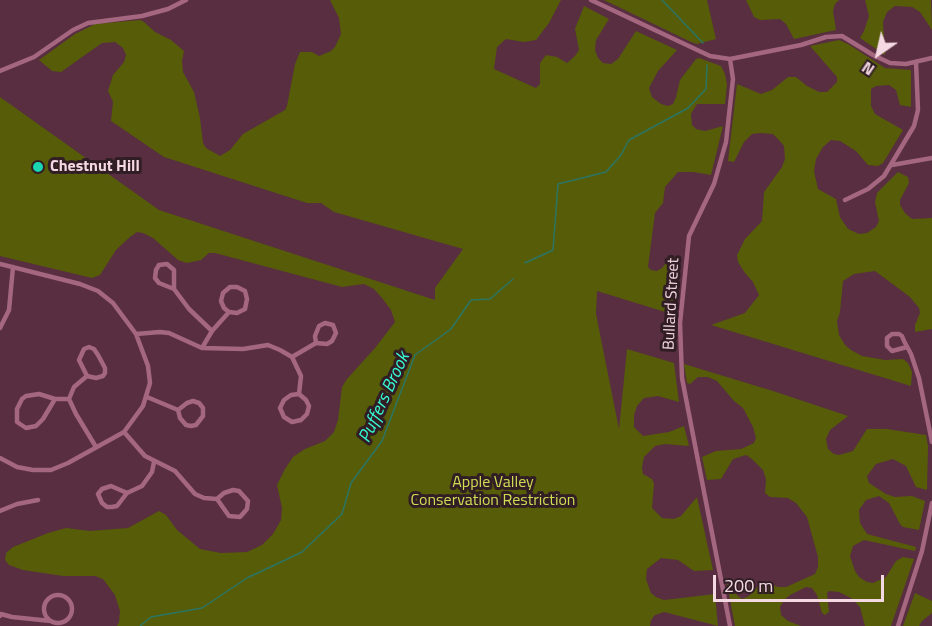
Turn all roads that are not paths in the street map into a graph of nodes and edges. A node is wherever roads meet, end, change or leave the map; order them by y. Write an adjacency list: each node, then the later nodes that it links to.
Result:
1 (186, 0): 6 (street)
2 (591, 0): 4 (street)
3 (932, 57): 5 (street)
4 (730, 59): 5 (street); 39 (street, Bullard Street)
5 (916, 62): 8 (street)
6 (0, 71)
7 (932, 158): 8 (street)
8 (892, 165): 9 (street)
9 (845, 200)
10 (0, 264): 11 (street)
11 (13, 267): 14 (street); 16 (street)
12 (174, 289): 12 (street); 15 (street)
13 (229, 312): 13 (street); 15 (street)
14 (0, 328)
15 (212, 331): 19 (street)
16 (136, 334): 19 (street); 23 (street)
17 (316, 344): 17 (street); 20 (street)
18 (907, 347): 18 (street); 28 (street)
19 (202, 348): 20 (street)
20 (292, 357): 22 (street)
21 (87, 376): 21 (street); 25 (street)
22 (299, 394): 22 (street)
23 (147, 398): 26 (street); 27 (street)
24 (55, 399): 24 (street); 25 (street)
25 (69, 399): 29 (street)
26 (178, 410): 26 (street)
27 (124, 432): 29 (street); 31 (street)
28 (932, 442)
29 (96, 447): 30 (street)
30 (0, 458)
31 (154, 462): 32 (street); 33 (street)
32 (128, 493): 32 (street)
33 (217, 499): 33 (street)
34 (38, 500): 36 (street)
35 (932, 502): 40 (street)
36 (0, 511)
37 (0, 614): 38 (street)
38 (51, 621): 38 (street)
39 (730, 626)
40 (898, 626)

